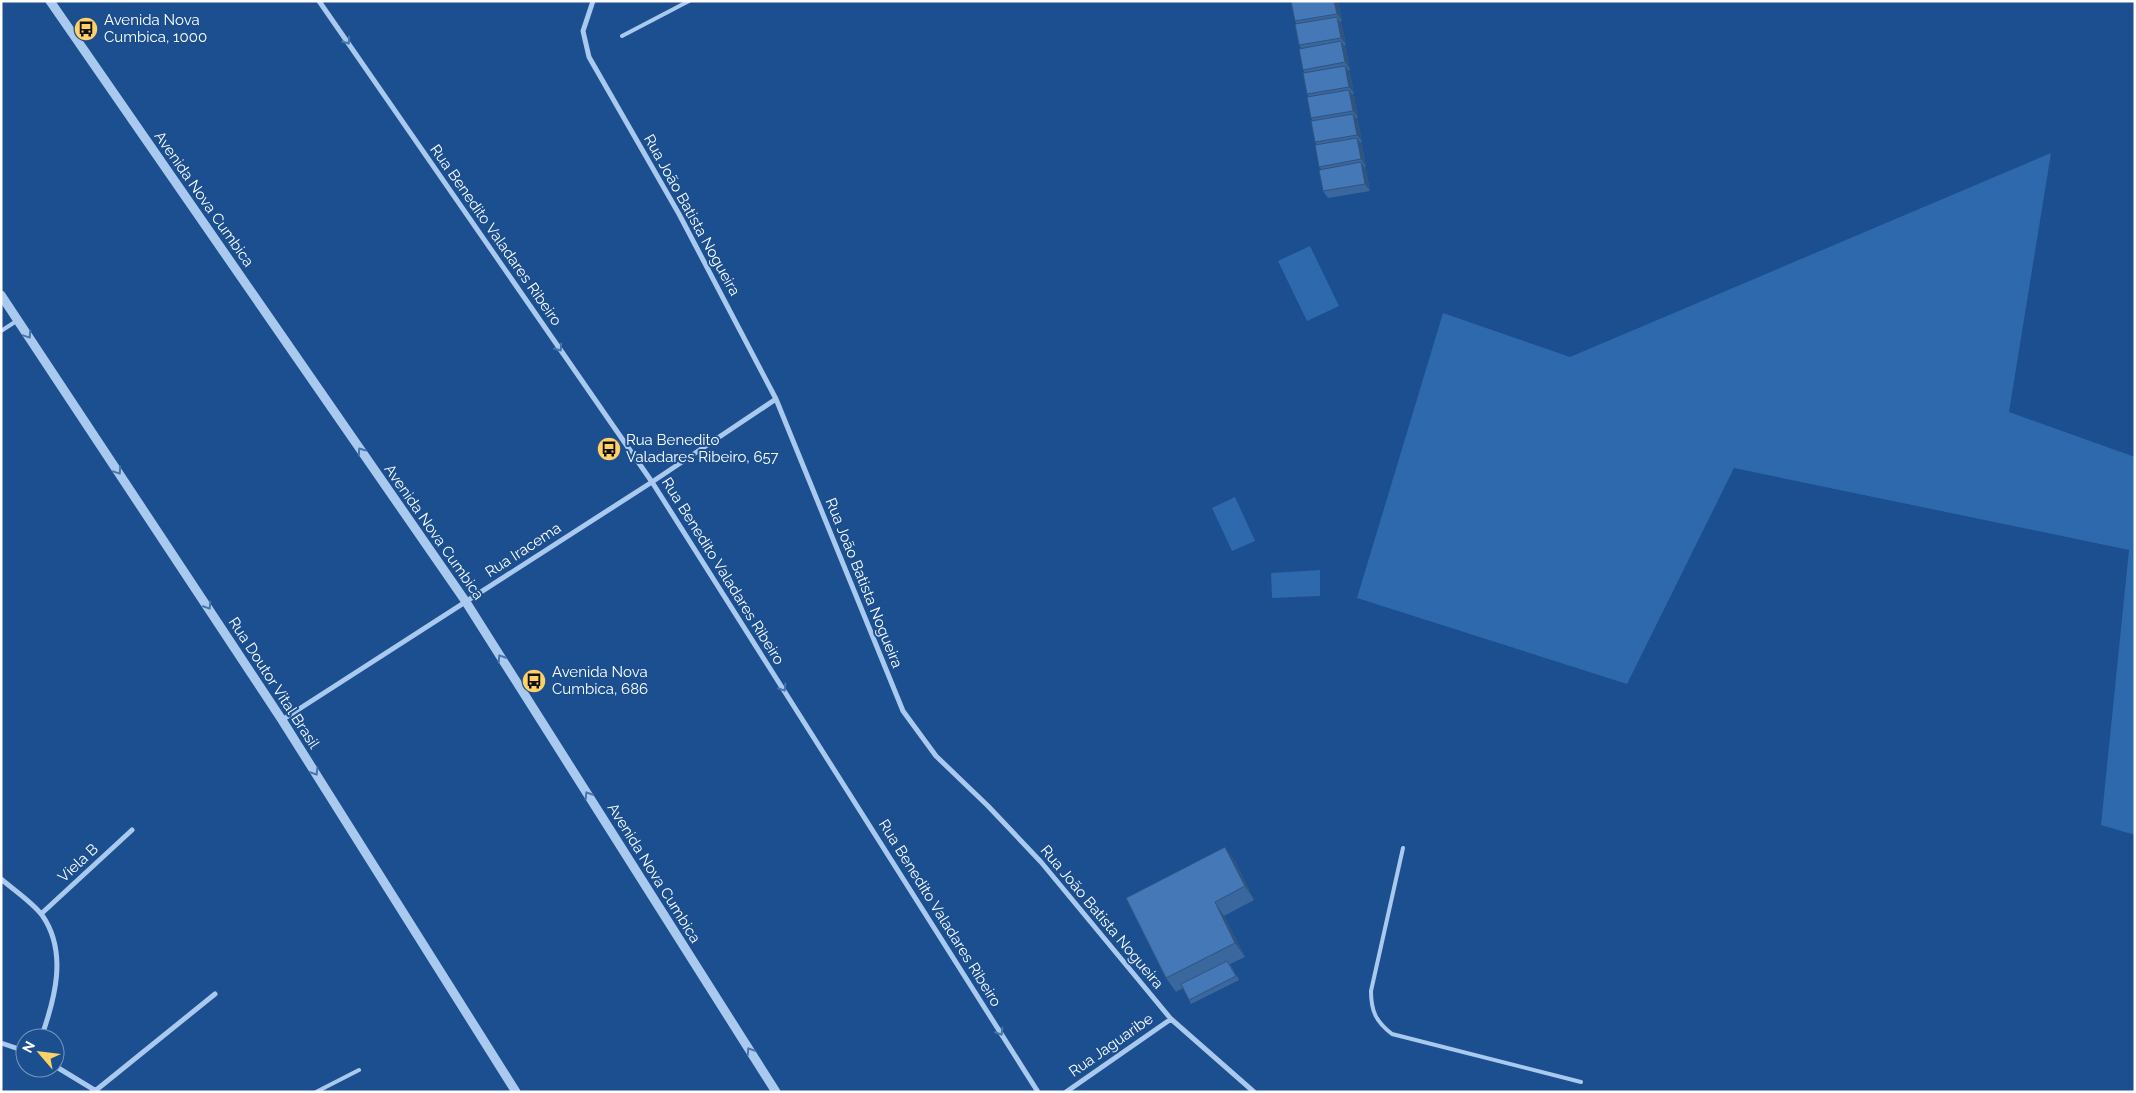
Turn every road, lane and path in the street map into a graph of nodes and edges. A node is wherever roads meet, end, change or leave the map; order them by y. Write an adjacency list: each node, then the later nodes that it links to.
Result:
1 (50, 1): 11 (street, Avenida Nova Cumbica, one-way to 1)
2 (319, 1): 10 (street, Rua Benedito Valadares Ribeiro, one-way to 10)
3 (594, 1): 9 (street, Rua João Batista Nogueira)
4 (689, 1): 5 (lane)
5 (622, 36)
6 (1, 295): 7 (street, Rua Doutor Vital Brasil)
7 (18, 320): 8 (lane); 12 (street, Rua Doutor Vital Brasil, one-way to 12)
8 (1, 331)
9 (776, 399): 10 (street, Rua Iracema); 18 (street, Rua João Batista Nogueira)
10 (652, 482): 11 (street, Rua Iracema); 29 (street, Rua Benedito Valadares Ribeiro, one-way to 29)
11 (466, 602): 12 (street, Rua Iracema); 28 (street, Avenida Nova Cumbica, one-way to 11)
12 (282, 720): 27 (street, Rua Doutor Vital Brasil, one-way to 27)
13 (132, 830): 16 (street, Viela B)
14 (1403, 848): 24 (lane)
15 (1, 879): 16 (street)
16 (41, 914): 19 (street)
17 (215, 994): 25 (street)
18 (1171, 1019): 30 (street, Rua Jaguaribe); 31 (street, Rua João Batista Nogueira)
19 (44, 1028)
20 (1, 1043): 21 (street)
21 (15, 1048)
22 (359, 1070): 26 (lane)
23 (65, 1072): 25 (street)
24 (1581, 1082)
25 (96, 1091)
26 (316, 1092)
27 (516, 1092)
28 (776, 1092)
29 (1038, 1092)
30 (1066, 1092)
31 (1254, 1092)

